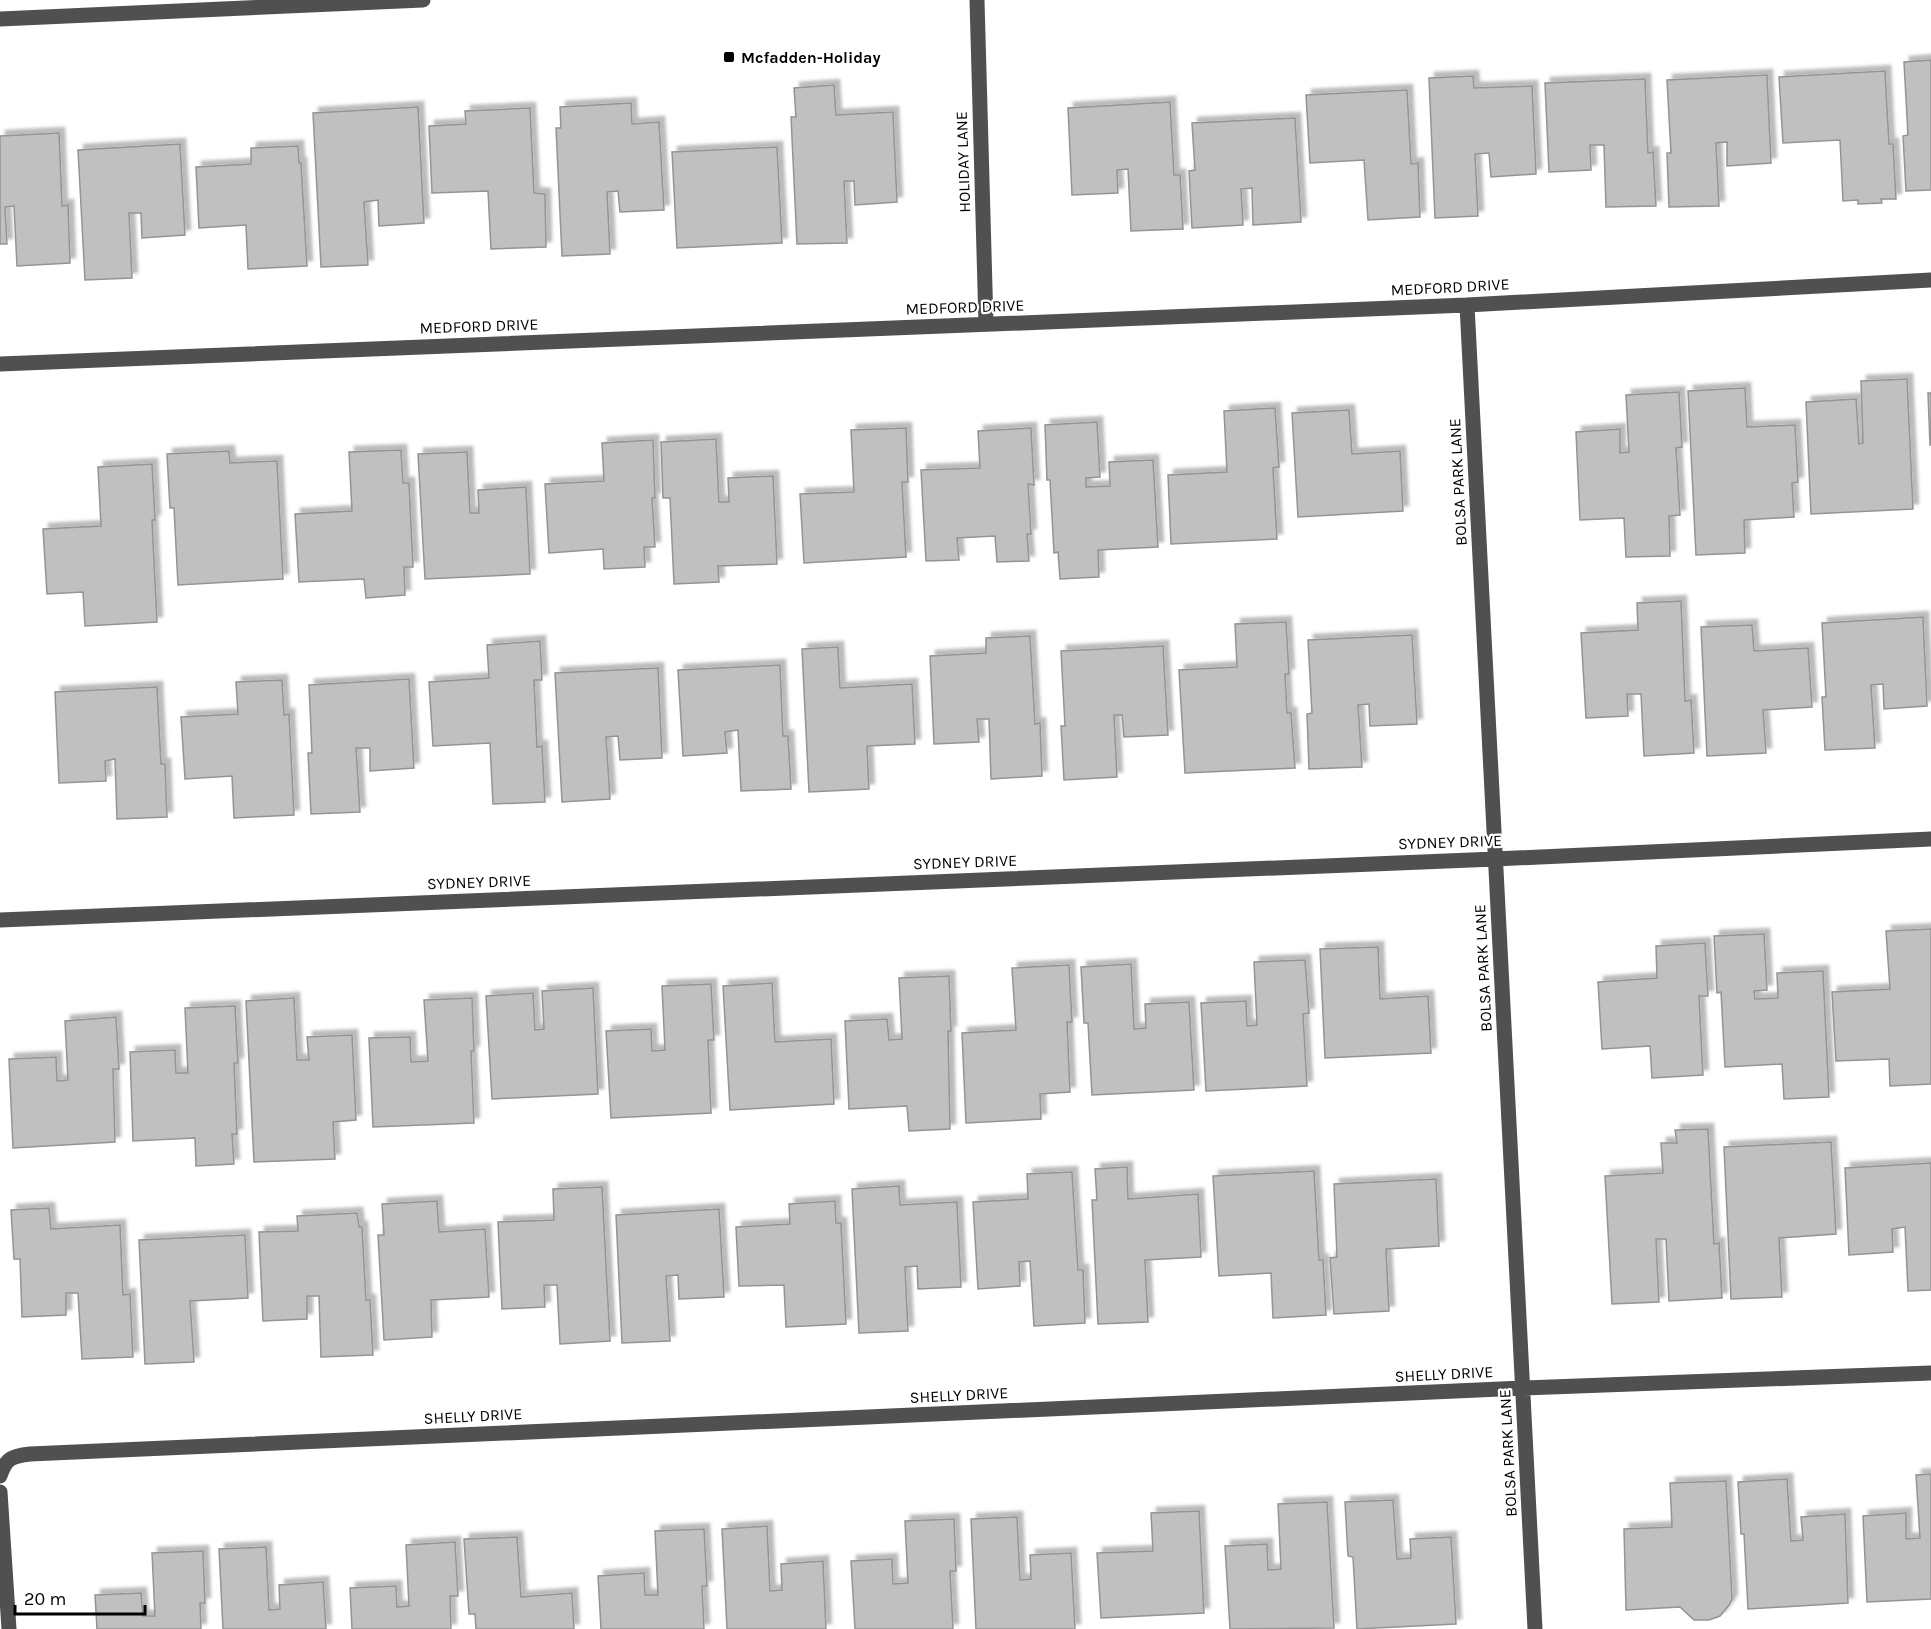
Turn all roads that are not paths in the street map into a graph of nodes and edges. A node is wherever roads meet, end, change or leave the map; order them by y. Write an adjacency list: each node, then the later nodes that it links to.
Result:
1 (423, 0): 3 (street)
2 (977, 0): 6 (street, HOLIDAY LANE)
3 (0, 19)
4 (1931, 280): 5 (street, MEDFORD DRIVE)
5 (1467, 305): 6 (street, MEDFORD DRIVE); 9 (street, BOLSA PARK LANE)
6 (986, 324): 7 (street, MEDFORD DRIVE)
7 (0, 364)
8 (1931, 839): 9 (street, SYDNEY DRIVE)
9 (1495, 859): 10 (street, SYDNEY DRIVE); 12 (street, BOLSA PARK LANE)
10 (0, 920)
11 (1931, 1373): 12 (street, SHELLY DRIVE)
12 (1523, 1388): 13 (street, SHELLY DRIVE); 16 (street, BOLSA PARK LANE)
13 (0, 1476)
14 (0, 1492): 15 (street)
15 (9, 1629)
16 (1535, 1629)

